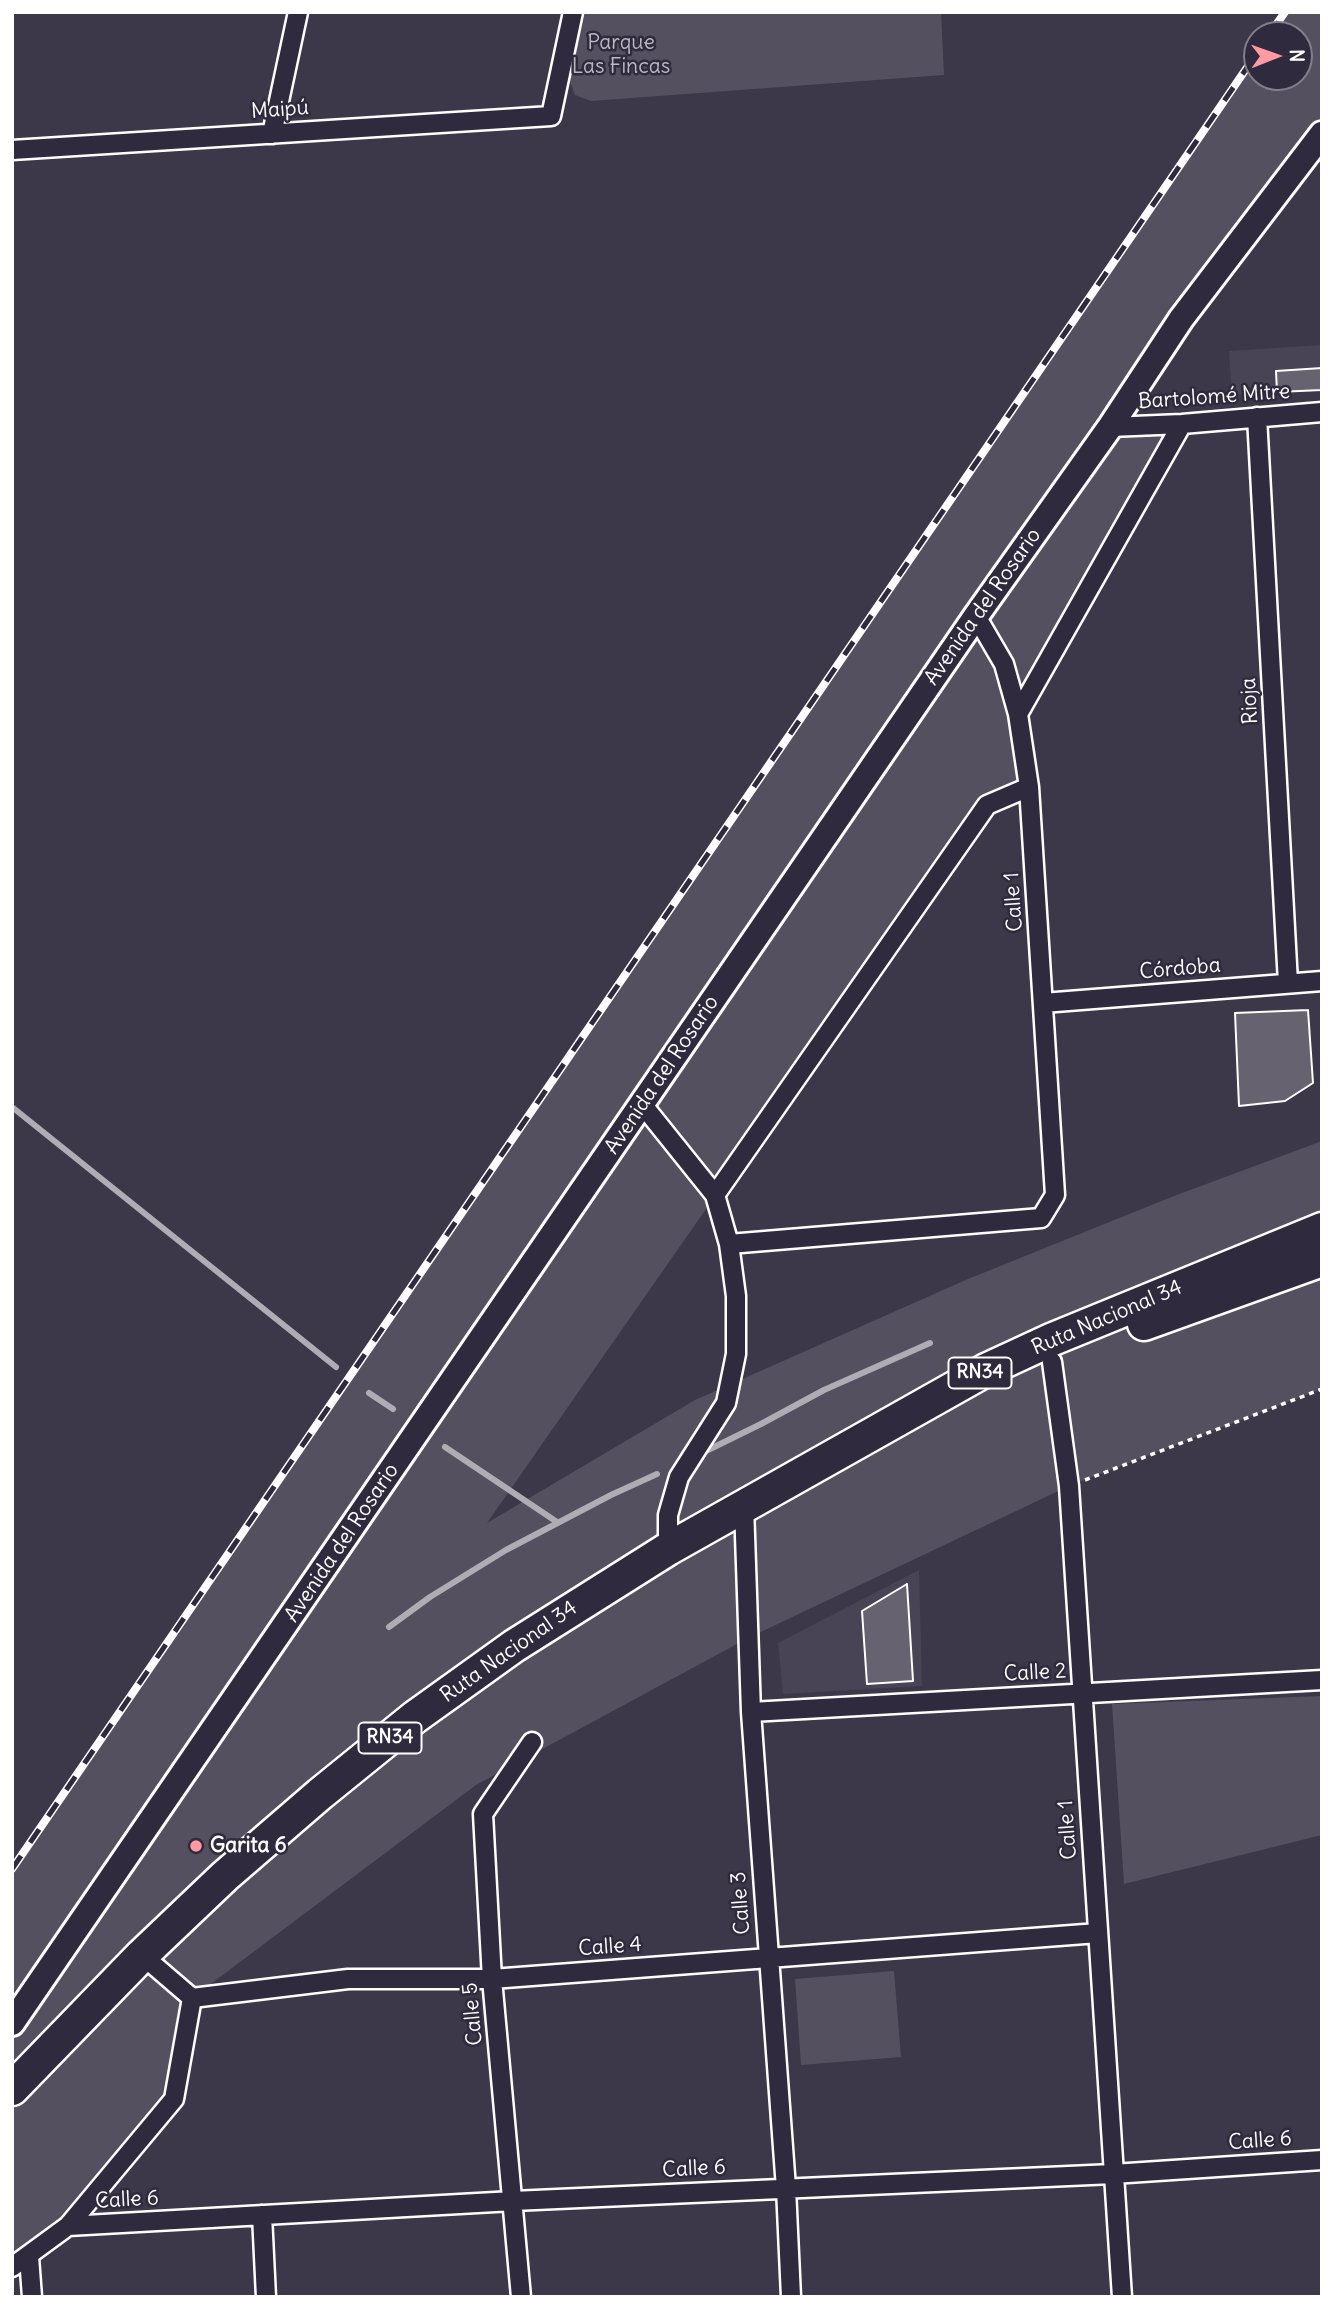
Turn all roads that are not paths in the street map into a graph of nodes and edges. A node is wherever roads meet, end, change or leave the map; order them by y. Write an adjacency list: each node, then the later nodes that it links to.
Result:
1 (298, 12): 3 (street)
2 (573, 12): 3 (street, Maipú)
3 (272, 134): 5 (street, Maipú)
4 (1322, 134): 9 (main road, Avenida del Rosario)
5 (12, 150)
6 (1322, 412): 7 (street, Bartolomé Mitre)
7 (1257, 416): 8 (street, Bartolomé Mitre); 14 (street, Rioja)
8 (1182, 424): 9 (street, Bartolomé Mitre); 11 (street)
9 (1110, 427): 10 (main road, Avenida del Rosario)
10 (976, 616): 11 (street, Calle 1); 16 (main road, Avenida del Rosario)
11 (1018, 713): 12 (street, Calle 1)
12 (1029, 787): 15 (street, Calle 1); 17 (street)
13 (1322, 981): 14 (street, Córdoba)
14 (1288, 983): 15 (street, Córdoba)
15 (1043, 1003): 19 (street, Calle 1)
16 (642, 1104): 17 (street); 34 (main road, Avenida del Rosario)
17 (715, 1195): 19 (street)
18 (1322, 1229): 22 (highway, Ruta Nacional 34 / RN34)
19 (729, 1244): 24 (street)
20 (1322, 1262): 21 (highway, Ruta Nacional 34 / RN34)
21 (1052, 1362): 22 (highway, Ruta Nacional 34 / RN34); 26 (street, Calle 1)
22 (824, 1460): 23 (highway, Ruta Nacional 34 / RN34)
23 (744, 1506): 24 (highway, Ruta Nacional 34 / RN34); 27 (street, Calle 3)
24 (668, 1549): 30 (highway, Ruta Nacional 34 / RN34)
25 (1322, 1680): 26 (street, Calle 2)
26 (1082, 1693): 27 (street, Calle 2); 29 (street, Calle 1)
27 (751, 1712): 31 (street, Calle 3)
28 (532, 1742): 32 (street, Calle 5)
29 (1098, 1933): 31 (street, Calle 4); 37 (street, Calle 1)
30 (142, 1955): 33 (street); 35 (highway, Ruta Nacional 34 / RN34)
31 (768, 1958): 32 (street, Calle 4); 38 (street, Calle 3)
32 (492, 1979): 33 (street, Calle 4); 39 (street, Calle 5)
33 (192, 1998): 41 (street)
34 (12, 2023)
35 (12, 2088)
36 (1322, 2160): 37 (street, Calle 6)
37 (1114, 2174): 38 (street, Calle 6); 48 (street, Calle 1)
38 (786, 2188): 39 (street, Calle 6); 47 (street, Calle 3)
39 (513, 2201): 40 (street, Calle 6); 46 (street, Calle 5)
40 (262, 2215): 41 (street, Calle 6); 45 (street)
41 (68, 2226): 42 (street)
42 (29, 2257): 43 (street); 44 (street)
43 (12, 2267)
44 (32, 2297)
45 (266, 2297)
46 (521, 2297)
47 (790, 2297)
48 (1122, 2297)

